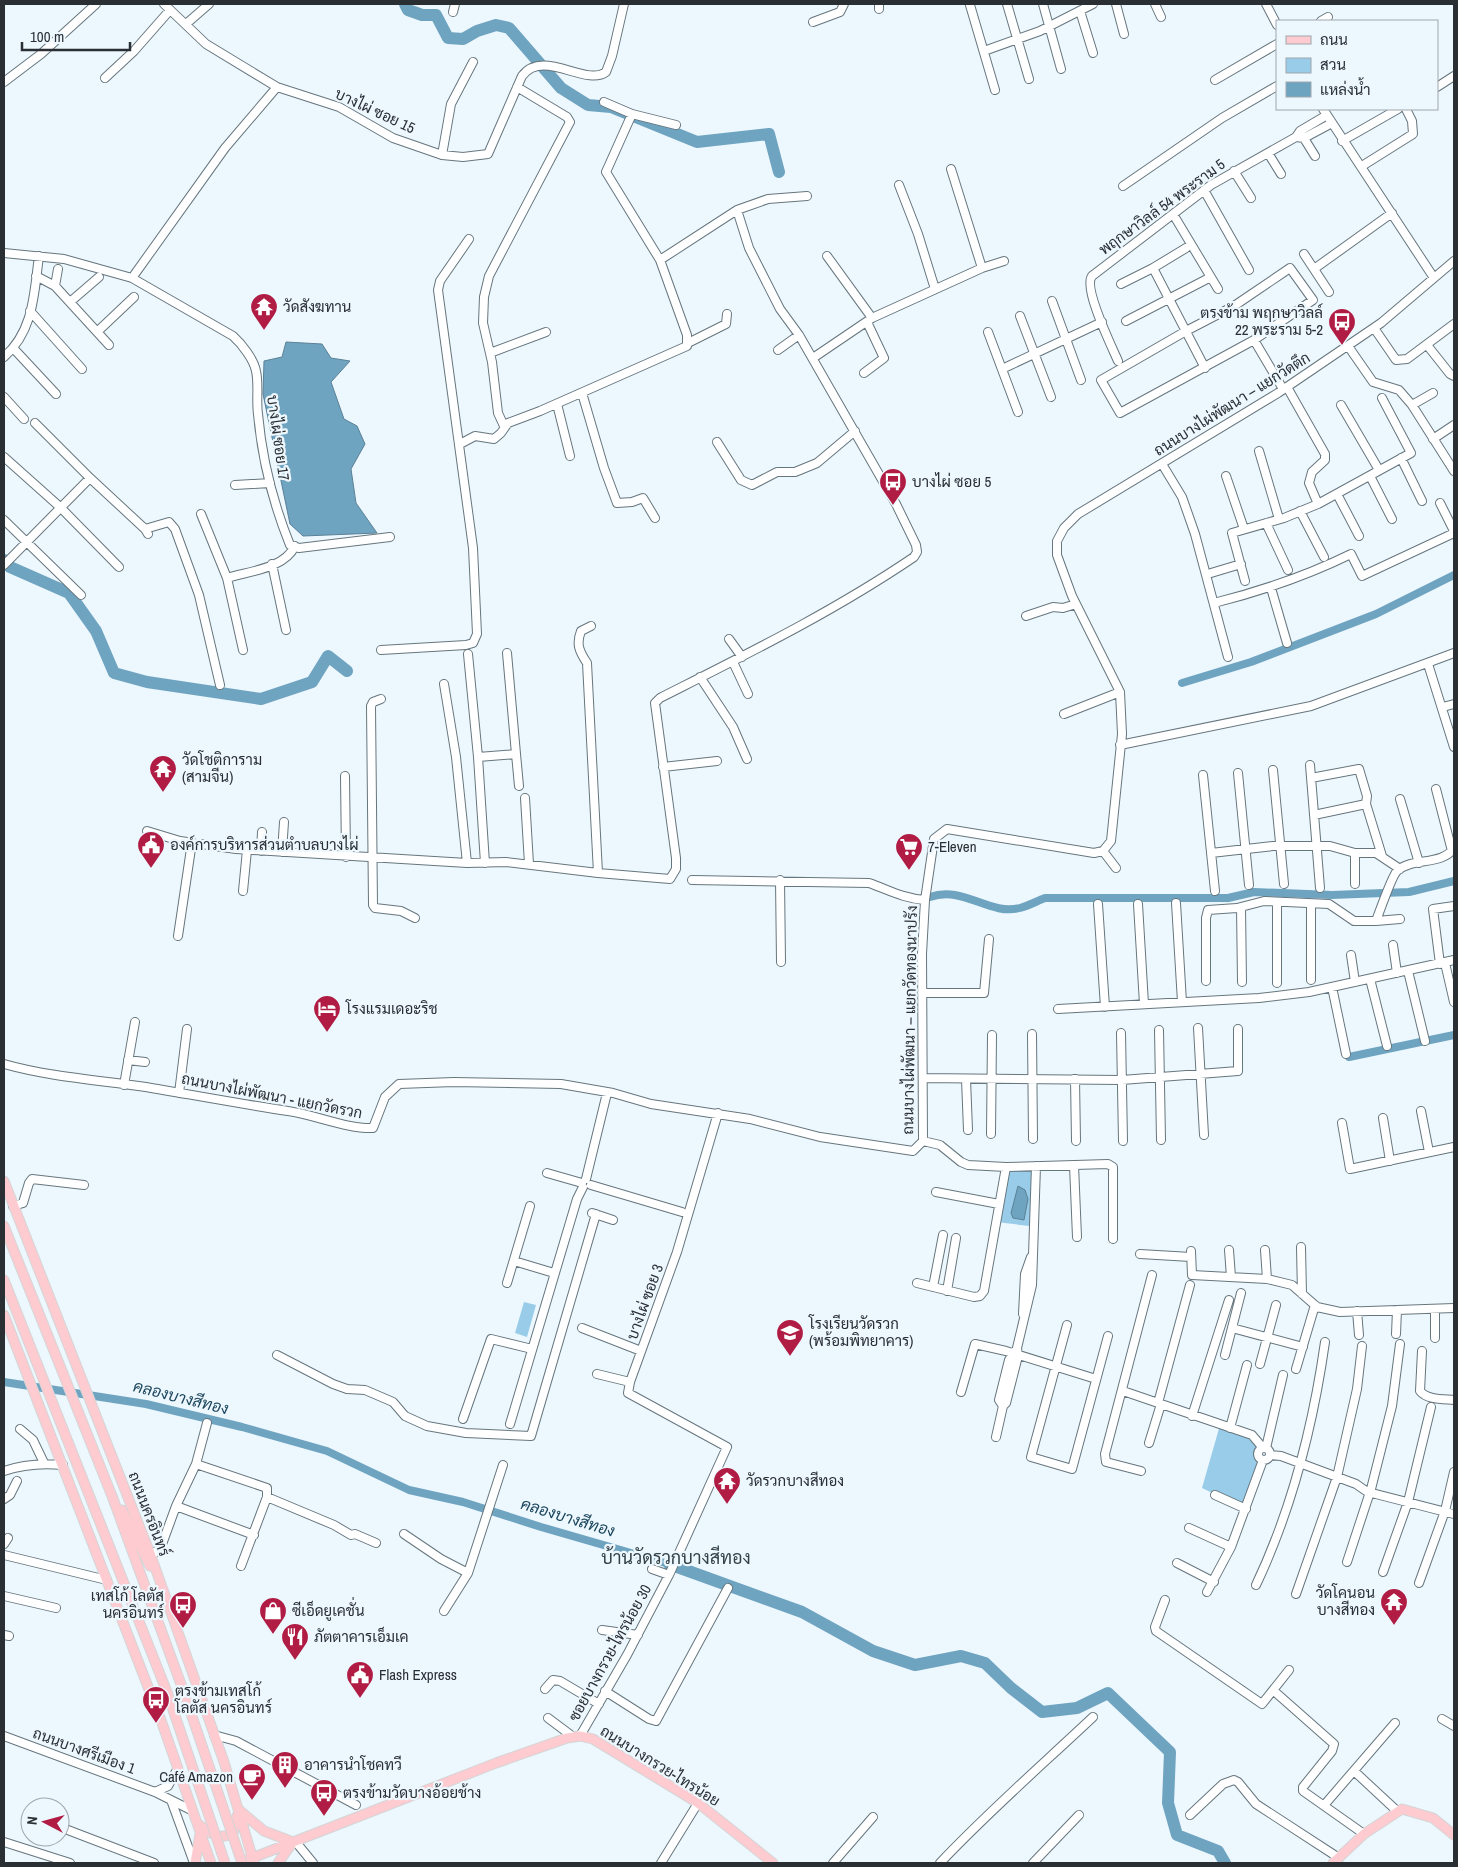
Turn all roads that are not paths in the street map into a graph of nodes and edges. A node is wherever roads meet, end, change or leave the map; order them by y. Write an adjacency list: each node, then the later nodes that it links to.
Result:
1 (96, 4): 31 (street)
2 (164, 4): 13 (street, บางไผ่ ซอย 15)
3 (209, 4): 18 (street)
4 (624, 4): 34 (street, บางไผ่ ซอย 15)
5 (844, 4): 16 (street)
6 (1007, 4): 21 (street)
7 (1043, 4): 19 (street)
8 (1093, 4): 14 (street)
9 (1116, 4): 20 (street)
10 (1155, 4): 15 (street)
11 (1266, 4): 17 (street)
12 (970, 5): 23 (street)
13 (170, 10): 18 (street, บางไผ่ ซอย 15); 28 (street)
14 (1080, 11): 19 (street); 24 (street)
15 (1160, 17)
16 (813, 22)
17 (1276, 23)
18 (186, 24): 33 (street, บางไผ่ ซอย 15)
19 (1050, 26): 21 (street); 26 (street)
20 (1124, 34)
21 (1017, 40): 23 (street); 29 (street)
22 (1276, 45): 30 (street)
23 (984, 51): 36 (street)
24 (1093, 53)
25 (473, 62): 47 (street)
26 (1062, 69)
27 (1454, 76): 32 (street)
28 (105, 78)
29 (1029, 79)
30 (1215, 80)
31 (4, 82)
32 (1438, 86)
33 (277, 87): 47 (street, บางไผ่ ซอย 15); 77 (street)
34 (517, 87): 47 (street, บางไผ่ ซอย 15); 110 (street)
35 (1276, 87): 54 (street)
36 (995, 90)
37 (604, 102): 41 (street)
38 (1396, 110): 45 (street)
39 (1406, 110): 49 (street)
40 (1325, 112): 42 (street); 44 (street, พฤกษาวิลล์ 54 พระราม 5)
41 (631, 117): 43 (street); 67 (street)
42 (1332, 123): 44 (street); 45 (street)
43 (676, 126)
44 (1300, 135): 46 (street, พฤกษาวิลล์ 54 พระราม 5); 48 (street)
45 (1342, 140): 49 (street)
46 (1268, 152): 51 (street, พฤกษาวิลล์ 54 พระราม 5); 52 (street)
47 (442, 155)
48 (1315, 156)
49 (1362, 166): 59 (street)
50 (951, 169): 70 (street)
51 (1234, 171): 55 (street, พฤกษาวิลล์ 54 พระราม 5); 57 (street)
52 (1281, 174)
53 (900, 185): 82 (street)
54 (1123, 186)
55 (1204, 190): 60 (street, พฤกษาวิลล์ 54 พระราม 5); 74 (street)
56 (806, 196): 58 (street)
57 (1251, 198)
58 (737, 210): 67 (street); 101 (street)
59 (1392, 213): 73 (street); 79 (street)
60 (1173, 214): 83 (street); 94 (street, พฤกษาวิลล์ 54 พระราม 5)
61 (468, 239): 139 (street)
62 (1186, 248): 71 (street)
63 (4, 253): 65 (street, บางไผ่ ซอย 17)
64 (1304, 254): 73 (street)
65 (40, 256): 75 (street); 77 (street, บางไผ่ ซอย 17)
66 (827, 256): 92 (street)
67 (660, 260): 104 (street)
68 (1004, 261): 70 (street)
69 (1454, 261): 79 (street, ถนนบางไผ่พัฒนา – แยกวัดตึก)
70 (982, 268): 82 (street)
71 (1153, 268): 80 (street); 86 (street)
72 (58, 269): 81 (street)
73 (1314, 269): 84 (street)
74 (1249, 270)
75 (36, 276): 81 (street); 89 (street)
76 (99, 277): 88 (street)
77 (132, 278): 150 (street, บางไผ่ ซอย 17)
78 (1209, 278): 86 (street)
79 (1434, 278): 96 (street, ถนนบางไผ่พัฒนา – แยกวัดตึก)
80 (1121, 284)
81 (55, 286): 88 (street)
82 (935, 289): 92 (street)
83 (1218, 289)
84 (1329, 292)
85 (134, 297): 98 (street)
86 (1170, 299): 93 (street); 97 (street)
87 (1052, 301): 102 (street)
88 (70, 302): 98 (street)
89 (30, 311): 108 (street); 117 (street)
90 (727, 314): 104 (street)
91 (1020, 316): 111 (street)
92 (869, 320): 113 (street); 118 (street)
93 (1126, 321)
94 (1102, 322): 102 (street); 114 (street, พฤกษาวิลล์ 54 พระราม 5)
95 (1454, 324): 106 (street)
96 (1374, 328): 106 (street); 107 (street, ถนนบางไผ่พัฒนา – แยกวัดตึก)
97 (1186, 331): 103 (street); 116 (street); 116 (street)
98 (97, 332): 105 (street)
99 (546, 332): 110 (street)
100 (988, 332): 115 (street)
101 (799, 335): 109 (street); 113 (street)
102 (1067, 338): 111 (street); 120 (street)
103 (1254, 340): 116 (street); 121 (street)
104 (688, 343): 122 (street)
105 (109, 345)
106 (1427, 345): 119 (street)
107 (1348, 346): 121 (street, ถนนบางไผ่พัฒนา – แยกวัดตึก); 130 (street)
108 (14, 349): 112 (street); 124 (street)
109 (778, 350)
110 (490, 353): 135 (street)
111 (1034, 354): 115 (street); 126 (street)
112 (4, 357)
113 (812, 358): 136 (street)
114 (1118, 361)
115 (1002, 368): 131 (street)
116 (1205, 368)
117 (82, 369)
118 (864, 373)
119 (1454, 376)
120 (1081, 380)
121 (1285, 388): 144 (street, ถนนบางไผ่พัฒนา – แยกวัดตึก); 155 (street)
122 (582, 393): 128 (street); 159 (street)
123 (1433, 393): 130 (street)
124 (56, 394)
125 (4, 397): 132 (street)
126 (1051, 397)
127 (1382, 398): 143 (street)
128 (557, 404): 135 (street); 141 (street)
129 (1341, 405): 146 (street)
130 (1412, 405): 137 (street)
131 (1018, 412)
132 (24, 419)
133 (36, 423): 149 (street)
134 (1454, 425): 137 (street)
135 (504, 426): 139 (street)
136 (854, 431): 138 (street); 193 (street)
137 (1434, 439): 145 (street)
138 (717, 442)
139 (460, 444): 189 (street)
140 (1259, 452): 160 (street)
141 (570, 456)
142 (4, 457): 156 (street)
143 (1401, 458): 146 (street); 153 (street)
144 (1162, 464): 181 (street); 182 (street, ถนนบางไผ่พัฒนา – แยกวัดตึก)
145 (1453, 468)
146 (1379, 470): 148 (street)
147 (1226, 476): 164 (street)
148 (1370, 476): 152 (street); 161 (street)
149 (90, 478): 156 (street); 197 (street)
150 (270, 484): 151 (street); 169 (street, บางไผ่ ซอย 17)
151 (235, 485)
152 (1336, 494): 155 (street); 166 (street)
153 (1422, 501)
154 (1440, 503): 165 (street)
155 (1318, 504): 157 (street)
156 (60, 507): 168 (street); 174 (street)
157 (1300, 512): 160 (street); 170 (street)
158 (201, 514): 177 (street)
159 (655, 518)
160 (1279, 519): 163 (street)
161 (1392, 519)
162 (4, 520): 168 (street)
163 (1266, 523): 164 (street); 175 (street)
164 (1244, 529): 173 (street)
165 (1454, 532): 179 (street)
166 (1359, 536)
167 (390, 537): 169 (street)
168 (24, 542): 171 (street); 180 (street)
169 (295, 546): 172 (street)
170 (1324, 557)
171 (4, 564)
172 (272, 564): 177 (street); 185 (street)
173 (1241, 564): 176 (street); 178 (street)
174 (119, 567)
175 (1288, 570)
176 (1210, 572)
177 (227, 578): 188 (street)
178 (1245, 581)
179 (1271, 588): 181 (street); 187 (street)
180 (81, 595)
181 (1214, 603): 194 (street)
182 (1076, 604): 183 (street); 200 (street, ถนนบางไผ่พัฒนา – แยกวัดตึก)
183 (1026, 616)
184 (591, 626): 248 (street)
185 (286, 630)
186 (729, 639): 193 (street)
187 (1287, 643)
188 (244, 650)
189 (381, 650)
190 (507, 652): 208 (street)
191 (1454, 653): 196 (street)
192 (468, 654): 209 (street)
193 (742, 657): 195 (street)
194 (1228, 657)
195 (733, 662): 198 (street); 201 (street)
196 (1428, 664): 204 (street); 206 (street)
197 (227, 675)
198 (700, 677): 210 (street); 213 (street)
199 (444, 684): 242 (street)
200 (1120, 692): 205 (street); 206 (street, ถนนบางไผ่พัฒนา – แยกวัดตึก)
201 (748, 694)
202 (382, 699): 241 (street)
203 (1454, 704): 204 (street)
204 (1443, 707): 207 (street)
205 (1064, 714)
206 (1120, 745): 235 (street)
207 (1454, 747)
208 (516, 754): 209 (street); 219 (street)
209 (478, 757): 243 (street)
210 (747, 759)
211 (717, 761): 213 (street)
212 (1310, 765): 218 (street)
213 (663, 767): 248 (street)
214 (1273, 770): 229 (street)
215 (1238, 773): 231 (street)
216 (345, 776): 240 (street)
217 (1204, 776): 237 (street)
218 (1311, 778): 223 (street); 224 (street)
219 (519, 786)
220 (1436, 789): 232 (street)
221 (524, 798): 245 (street)
222 (1400, 798): 244 (street)
223 (1366, 804): 224 (street); 239 (street)
224 (1314, 815): 230 (street)
225 (284, 822): 236 (street)
226 (147, 831): 228 (street)
227 (262, 832): 234 (street)
228 (192, 842): 233 (street); 268 (street)
229 (1280, 846): 230 (street); 231 (street); 251 (street)
230 (1316, 846): 238 (street); 254 (street)
231 (1245, 848): 237 (street); 253 (street)
232 (1453, 849): 244 (street)
233 (247, 850): 234 (street); 255 (street)
234 (261, 851): 236 (street)
235 (1104, 851): 246 (street); 257 (street, ถนนบางไผ่พัฒนา – แยกวัดทองนาปรัง)
236 (282, 852): 240 (street)
237 (1211, 852): 256 (street)
238 (1355, 853): 239 (street); 252 (street)
239 (1382, 856): 247 (street)
240 (346, 857): 241 (street)
241 (374, 857): 242 (street); 265 (street)
242 (467, 863): 243 (street)
243 (485, 863): 245 (street)
244 (1420, 863): 247 (street)
245 (530, 864): 248 (street)
246 (1116, 868)
247 (1400, 869): 267 (street)
248 (598, 874)
249 (692, 880): 250 (street)
250 (780, 880): 257 (street); 273 (street)
251 (1284, 884)
252 (1355, 884)
253 (1249, 886)
254 (1320, 888)
255 (243, 891)
256 (1215, 891)
257 (925, 900): 284 (street, ถนนบางไผ่พัฒนา – แยกวัดทองนาปรัง)
258 (1277, 902): 262 (street); 264 (street); 282 (street)
259 (1176, 903): 285 (street)
260 (1098, 904): 288 (street)
261 (1138, 904): 287 (street)
262 (1311, 904): 267 (street); 278 (street)
263 (1454, 906): 274 (street)
264 (1241, 907): 279 (street); 280 (street)
265 (415, 918)
266 (1400, 920): 267 (street)
267 (1376, 922)
268 (178, 936)
269 (989, 939): 284 (street)
270 (1393, 946): 276 (street)
271 (1351, 955): 281 (street)
272 (1454, 960): 274 (street)
273 (782, 962)
274 (1443, 963): 275 (street); 286 (street)
275 (1408, 971): 276 (street); 298 (street)
276 (1397, 973): 277 (street)
277 (1370, 979): 281 (street); 299 (street)
278 (1311, 980)
279 (1206, 981)
280 (1242, 982)
281 (1355, 982): 283 (street)
282 (1276, 983)
283 (1332, 987): 285 (street); 300 (street)
284 (922, 993): 306 (street, ถนนบางไผ่พัฒนา – แยกวัดทองนาปรัง)
285 (1182, 1002): 287 (street)
286 (1454, 1002)
287 (1144, 1004): 288 (street)
288 (1105, 1007): 289 (street)
289 (1058, 1009)
290 (135, 1022): 301 (street)
291 (1198, 1028): 304 (street)
292 (187, 1029): 314 (street)
293 (1238, 1029): 304 (street)
294 (1159, 1030): 305 (street)
295 (1121, 1033): 311 (street)
296 (1032, 1034): 309 (street)
297 (992, 1035): 308 (street)
298 (1424, 1041)
299 (1387, 1046)
300 (1346, 1054)
301 (128, 1060): 302 (street); 312 (street)
302 (145, 1062)
303 (4, 1064): 312 (street, ถนนบางไผ่พัฒนา - แยกวัดรวก)
304 (1200, 1074): 305 (street); 321 (street)
305 (1160, 1077): 311 (street); 323 (street)
306 (924, 1078): 307 (street); 324 (street, ถนนบางไผ่พัฒนา – แยกวัดทองนาปรัง)
307 (966, 1079): 308 (street); 319 (street)
308 (992, 1079): 309 (street); 320 (street)
309 (1032, 1079): 310 (street); 322 (street)
310 (1075, 1080): 311 (street); 325 (street)
311 (1122, 1080): 326 (street)
312 (124, 1084): 314 (street, ถนนบางไผ่พัฒนา - แยกวัดรวก)
313 (607, 1092): 314 (street, ถนนบางไผ่พัฒนา - แยกวัดรวก); 316 (street, ถนนบางไผ่พัฒนา - แยกวัดรวก); 335 (street)
314 (179, 1093)
315 (1421, 1112): 328 (street)
316 (718, 1113): 324 (street, ถนนบางไผ่พัฒนา – แยกวัดทองนาปรัง); 387 (street, บางไผ่ ซอย 3)
317 (1382, 1118): 329 (street)
318 (1342, 1123): 329 (street)
319 (968, 1130)
320 (991, 1134)
321 (1204, 1136)
322 (1033, 1139)
323 (1161, 1140)
324 (923, 1141): 332 (street)
325 (1076, 1141)
326 (1123, 1141)
327 (1454, 1147): 328 (street)
328 (1429, 1152): 329 (street)
329 (1390, 1161)
330 (1074, 1165): 331 (street); 345 (street); 347 (street)
331 (1036, 1166): 332 (street); 389 (street)
332 (1006, 1167): 338 (street)
333 (547, 1173): 335 (street)
334 (4, 1181): 339 (main road, ถนนนครอินทร์)
335 (586, 1184): 341 (street); 353 (street)
336 (84, 1185): 339 (street)
337 (936, 1192): 338 (street)
338 (999, 1204): 362 (street)
339 (13, 1206): 440 (main road, ถนนนครอินทร์)
340 (530, 1206): 352 (street)
341 (682, 1212)
342 (613, 1220): 390 (street)
343 (4, 1226): 426 (main road, ถนนนครอินทร์)
344 (943, 1235): 361 (street)
345 (1077, 1237)
346 (956, 1238): 362 (street)
347 (1113, 1239)
348 (1301, 1247): 364 (street)
349 (1229, 1250): 355 (street)
350 (1265, 1250): 356 (street)
351 (1140, 1254): 355 (street)
352 (514, 1261): 353 (street); 359 (street)
353 (554, 1273): 386 (street)
354 (1152, 1275): 401 (street)
355 (1231, 1277): 356 (street)
356 (1267, 1279): 364 (street)
357 (4, 1280): 500 (main road, bridge)
358 (917, 1283): 361 (street)
359 (507, 1284)
360 (1190, 1285): 403 (street)
361 (933, 1287): 362 (street)
362 (947, 1291)
363 (1241, 1293): 375 (street)
364 (1302, 1294): 367 (street)
365 (1229, 1300): 405 (street)
366 (1276, 1305): 380 (street)
367 (1315, 1306): 371 (street); 385 (street)
368 (1454, 1308): 369 (street)
369 (1435, 1309): 370 (street); 381 (street)
370 (1397, 1310): 371 (street); 377 (street)
371 (1357, 1311): 378 (street)
372 (4, 1315): 376 (main road)
373 (1067, 1325): 394 (street)
374 (582, 1328): 387 (street)
375 (1232, 1328): 380 (street); 391 (street)
376 (7, 1334): 417 (main road)
377 (1396, 1334)
378 (1359, 1335)
379 (1108, 1336): 398 (street)
380 (1267, 1338): 385 (street); 392 (street)
381 (1435, 1338)
382 (1325, 1342): 415 (street)
383 (1400, 1344): 424 (street)
384 (1362, 1346): 422 (street)
385 (1303, 1347): 395 (street)
386 (532, 1349): 406 (street); 408 (street)
387 (641, 1351): 399 (street, บางไผ่ ซอย 3)
388 (1422, 1351): 402 (street)
389 (1015, 1353): 394 (street); 400 (street); 411 (street)
390 (277, 1355)
391 (1225, 1355)
392 (1260, 1364)
393 (1247, 1365): 409 (street)
394 (1055, 1368): 398 (street); 398 (street)
395 (1296, 1369)
396 (597, 1374): 399 (street)
397 (1282, 1375): 413 (street)
398 (1096, 1379)
399 (630, 1382): 447 (street, ซอยบางกรวย-ไทรน้อย 30)
400 (961, 1392)
401 (1122, 1392): 403 (street); 420 (street)
402 (1454, 1400)
403 (1160, 1404): 405 (street); 412 (street)
404 (1431, 1407): 429 (street)
405 (1192, 1416): 409 (street)
406 (464, 1419)
407 (207, 1423): 416 (street)
408 (510, 1424)
409 (1230, 1428): 413 (street)
410 (20, 1429): 414 (street)
411 (996, 1437)
412 (1149, 1442)
413 (1267, 1450): 415 (street); 431 (street)
414 (44, 1463): 417 (street); 419 (street)
415 (1301, 1463): 422 (street); 451 (street)
416 (196, 1464): 427 (street); 430 (street)
417 (62, 1465): 448 (main road)
418 (503, 1465): 446 (street)
419 (4, 1471)
420 (1141, 1471)
421 (1454, 1472): 432 (street)
422 (1337, 1477): 424 (street); 455 (street)
423 (17, 1481): 428 (street)
424 (1370, 1492): 429 (street); 441 (street)
425 (1215, 1495): 431 (street)
426 (112, 1496): 452 (main road); 501 (main road, ถนนนครอินทร์, bridge)
427 (267, 1498): 436 (street); 437 (street)
428 (4, 1499)
429 (1408, 1502): 432 (street); 445 (street)
430 (176, 1506): 436 (street); 440 (street)
431 (1246, 1509): 438 (street)
432 (1445, 1511): 433 (street); 450 (street)
433 (1454, 1514)
434 (1189, 1528): 438 (street)
435 (404, 1534): 446 (street)
436 (254, 1535): 443 (street)
437 (376, 1543)
438 (1231, 1547): 449 (street)
439 (4, 1556): 448 (street)
440 (151, 1556): 452 (main road, ถนนนครอินทร์)
441 (1347, 1562)
442 (1177, 1563): 449 (street)
443 (241, 1566)
444 (652, 1569): 447 (street)
445 (1383, 1572)
446 (468, 1573): 459 (street)
447 (669, 1574): 461 (street, ซอยบางกรวย-ไทรน้อย 30)
448 (107, 1580): 475 (main road)
449 (1214, 1582): 454 (street)
450 (1419, 1583)
451 (1256, 1585)
452 (162, 1587): 472 (main road, ถนนนครอินทร์)
453 (728, 1588): 464 (street)
454 (1207, 1592)
455 (1296, 1594)
456 (4, 1596): 458 (street)
457 (1165, 1600): 465 (street)
458 (56, 1608)
459 (444, 1611)
460 (602, 1630): 461 (street)
461 (638, 1635): 464 (street, ซอยบางกรวย-ไทรน้อย 30)
462 (1289, 1670): 465 (street)
463 (545, 1690): 466 (street)
464 (605, 1691): 466 (street, ซอยบางกรวย-ไทรน้อย 30)
465 (1274, 1691): 490 (street)
466 (599, 1704): 474 (street, ซอยบางกรวย-ไทรน้อย 30)
467 (1093, 1717): 507 (street)
468 (548, 1718): 474 (street)
469 (1442, 1719): 471 (street)
470 (1395, 1723): 476 (street)
471 (1454, 1726)
472 (214, 1735): 481 (street); 482 (main road, ถนนนครอินทร์)
473 (4, 1736): 477 (street, ถนนบางศรีเมือง 1)
474 (576, 1736): 479 (main road, ถนนบางกรวย-ไทรน้อย); 492 (main road)
475 (178, 1768): 477 (street); 483 (main road)
476 (1354, 1771): 480 (street); 484 (street)
477 (156, 1792): 478 (street, ถนนบางศรีเมือง 1)
478 (171, 1800): 483 (street, ถนนบางศรีเมือง 1); 498 (street)
479 (698, 1803): 504 (street); 505 (main road, ถนนบางกรวย-ไทรน้อย)
480 (1326, 1803)
481 (356, 1804)
482 (238, 1808): 488 (main road); 492 (main road); 494 (main road, ถนนนครอินทร์)
483 (193, 1811): 488 (main road)
484 (1396, 1811): 490 (main road); 491 (main road)
485 (1079, 1815): 508 (street)
486 (1190, 1815): 495 (street)
487 (873, 1817): 506 (street)
488 (199, 1828): 498 (main road); 499 (main road)
489 (70, 1831): 497 (street)
490 (1364, 1834): 495 (main road)
491 (1454, 1835)
492 (294, 1841): 494 (main road); 502 (main road); 503 (street)
493 (4, 1842): 496 (street)
494 (253, 1861): 501 (main road)
495 (1336, 1861)
496 (70, 1863)
497 (154, 1863)
498 (194, 1863)
499 (211, 1863)
500 (225, 1863)
501 (241, 1863)
502 (278, 1863)
503 (313, 1863)
504 (660, 1863)
505 (774, 1863)
506 (833, 1863)
507 (940, 1863)
508 (1033, 1863)

